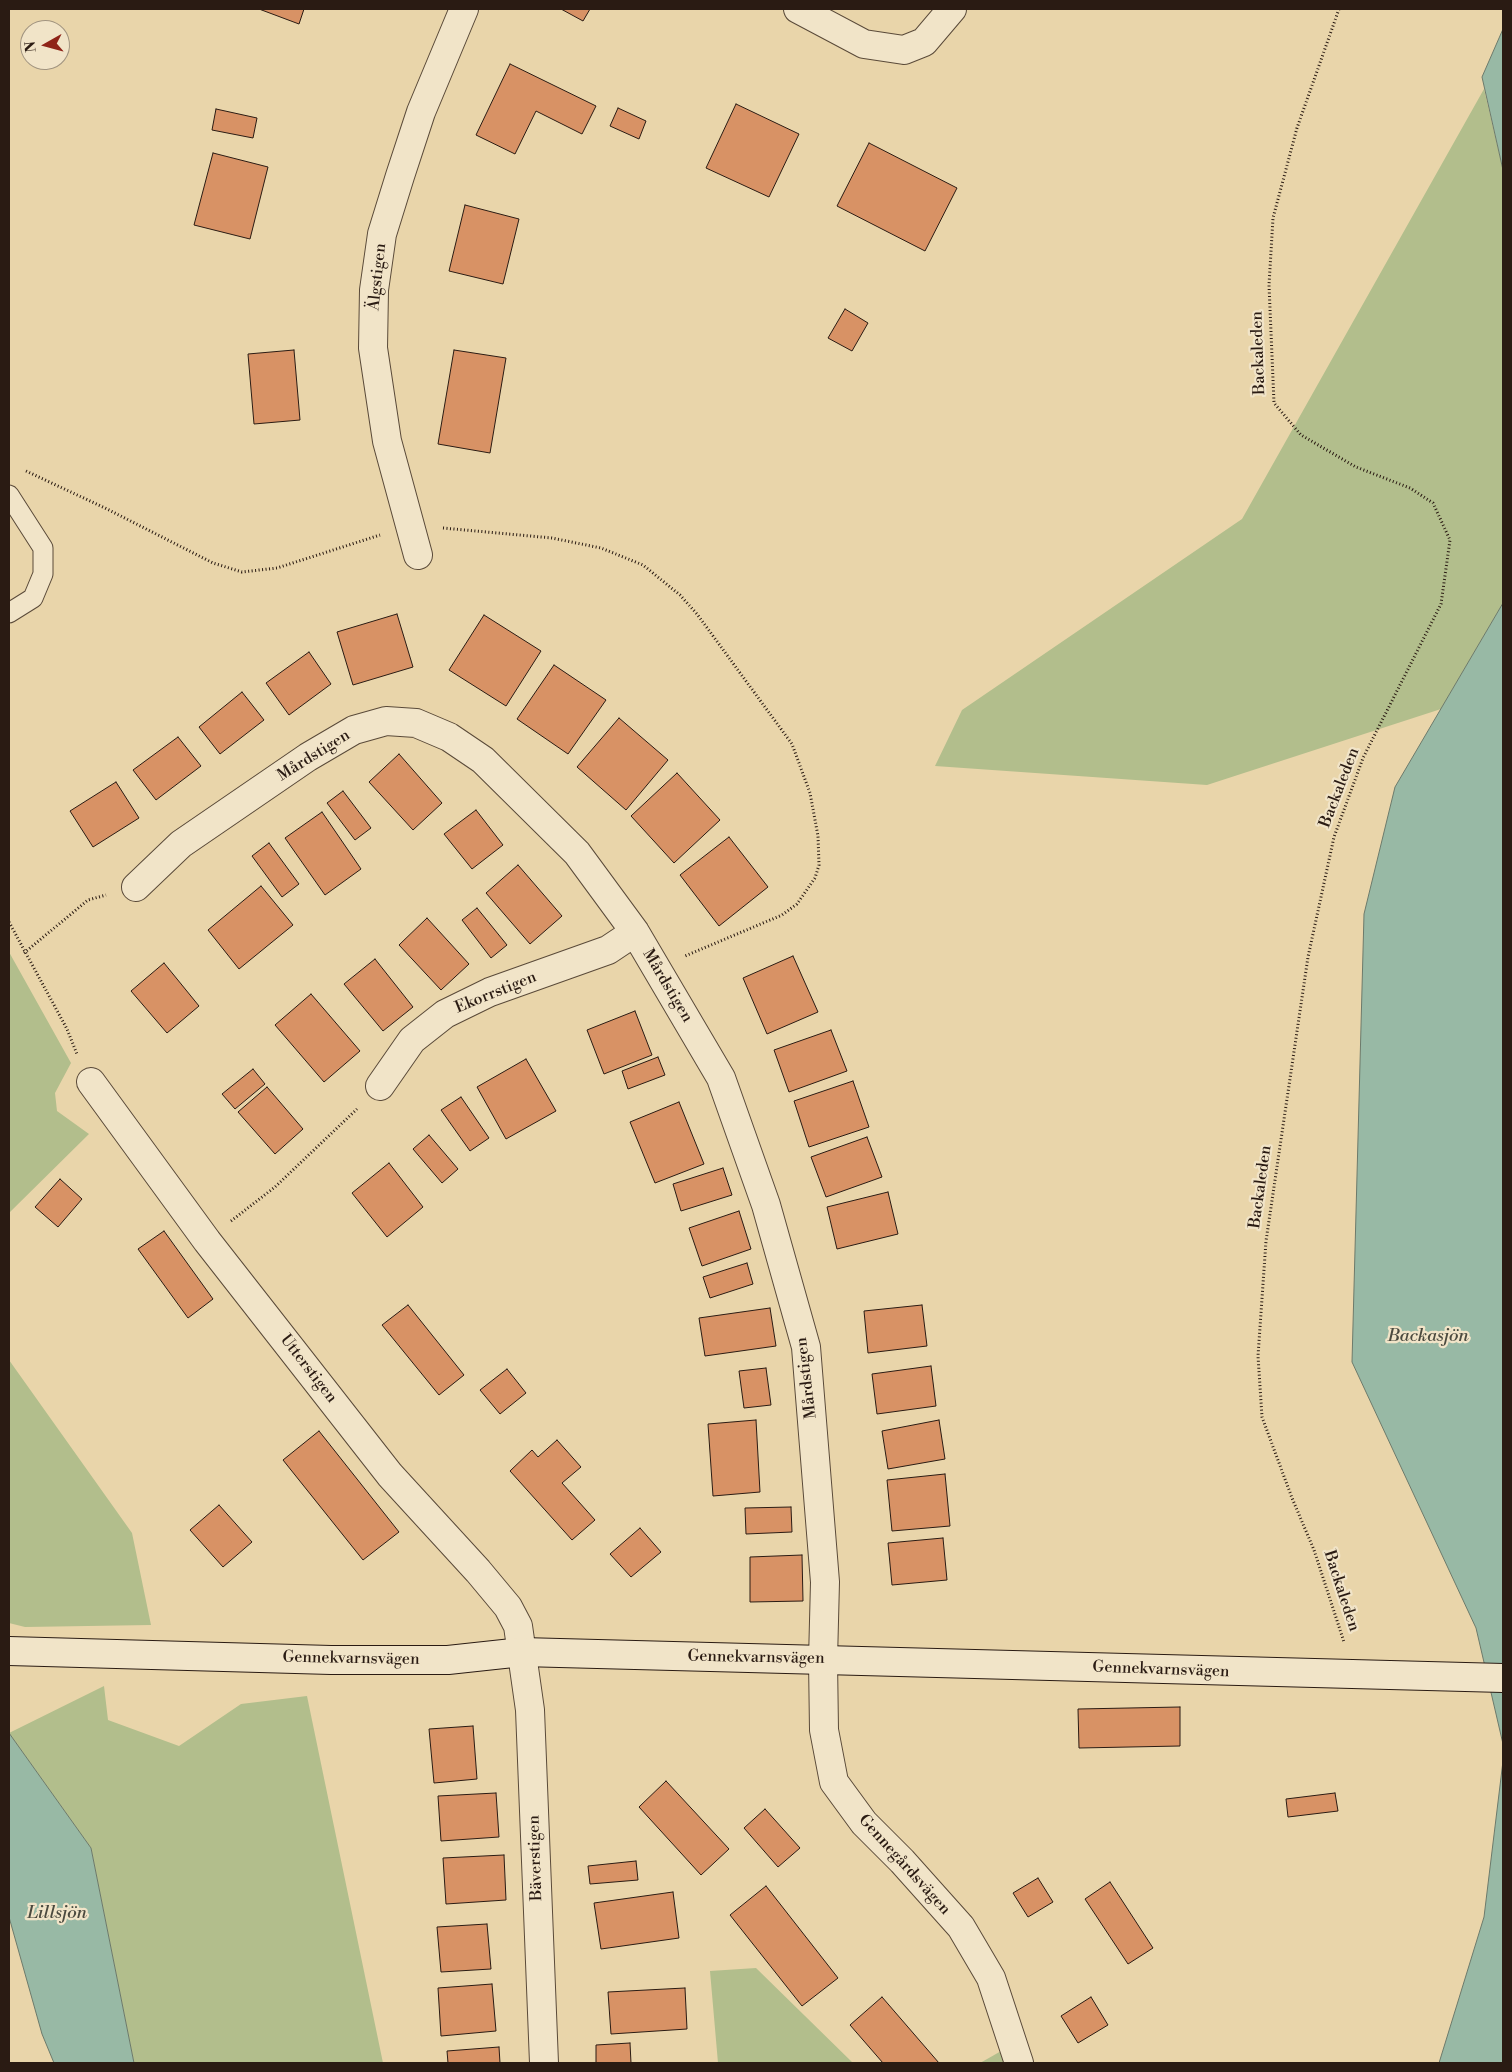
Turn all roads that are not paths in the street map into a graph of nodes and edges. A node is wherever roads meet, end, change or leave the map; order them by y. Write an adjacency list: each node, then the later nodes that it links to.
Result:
1 (464, 9): 5 (street, Älgstigen)
2 (798, 9): 3 (street)
3 (952, 9)
4 (9, 495): 6 (lane)
5 (414, 544)
6 (9, 613)
7 (136, 887): 8 (street, Mårdstigen)
8 (635, 932): 10 (street, Ekorrstigen); 13 (street, Mårdstigen)
9 (91, 1082): 12 (street, Utterstigen)
10 (380, 1086)
11 (9, 1651): 12 (street, Gennekvarnsvägen)
12 (522, 1652): 13 (street, Gennekvarnsvägen); 15 (street, Bäverstigen)
13 (823, 1660): 14 (street, Gennekvarnsvägen); 16 (street, Gennegårdsvägen)
14 (1503, 1678)
15 (544, 2063)
16 (1019, 2063)

